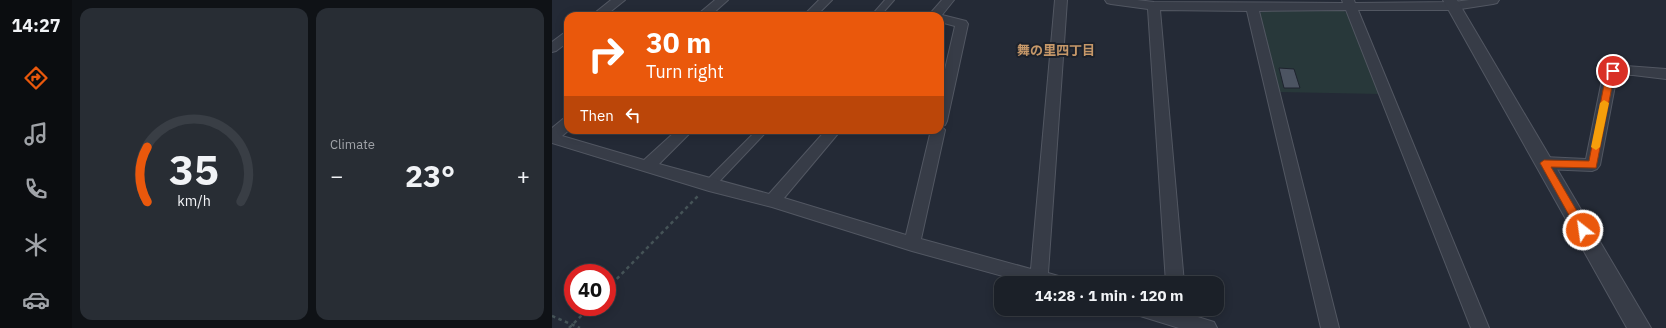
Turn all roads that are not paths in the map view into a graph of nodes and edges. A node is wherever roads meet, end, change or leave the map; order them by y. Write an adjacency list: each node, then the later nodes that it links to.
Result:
1 (620, 0): 13 (street)
2 (722, 0): 14 (street)
3 (826, 0): 15 (street)
4 (890, 0): 16 (street)
5 (948, 0): 17 (street)
6 (1061, 0): 35 (street)
7 (1111, 0): 11 (street)
8 (1493, 0): 10 (street)
9 (1349, 3): 10 (street); 12 (street); 41 (street)
10 (1452, 3): 29 (street)
11 (1154, 6): 12 (street); 36 (street)
12 (1252, 7): 40 (street)
13 (603, 12)
14 (707, 12)
15 (813, 12)
16 (878, 12)
17 (938, 12)
18 (944, 19): 22 (street)
19 (564, 39): 20 (street)
20 (552, 48)
21 (1666, 74): 29 (street)
22 (944, 103)
23 (564, 126): 28 (street)
24 (682, 134): 30 (street)
25 (759, 134): 31 (street)
26 (831, 134): 32 (street)
27 (937, 134): 33 (street)
28 (552, 137): 30 (street)
29 (1544, 163): 42 (street)
30 (647, 166): 31 (street)
31 (709, 185): 32 (street)
32 (772, 201): 33 (street)
33 (912, 244): 34 (street)
34 (1032, 276)
35 (1039, 276)
36 (1174, 276)
37 (1167, 316): 38 (street)
38 (1177, 319): 39 (street)
39 (1208, 328)
40 (1330, 328)
41 (1480, 328)
42 (1639, 328)

